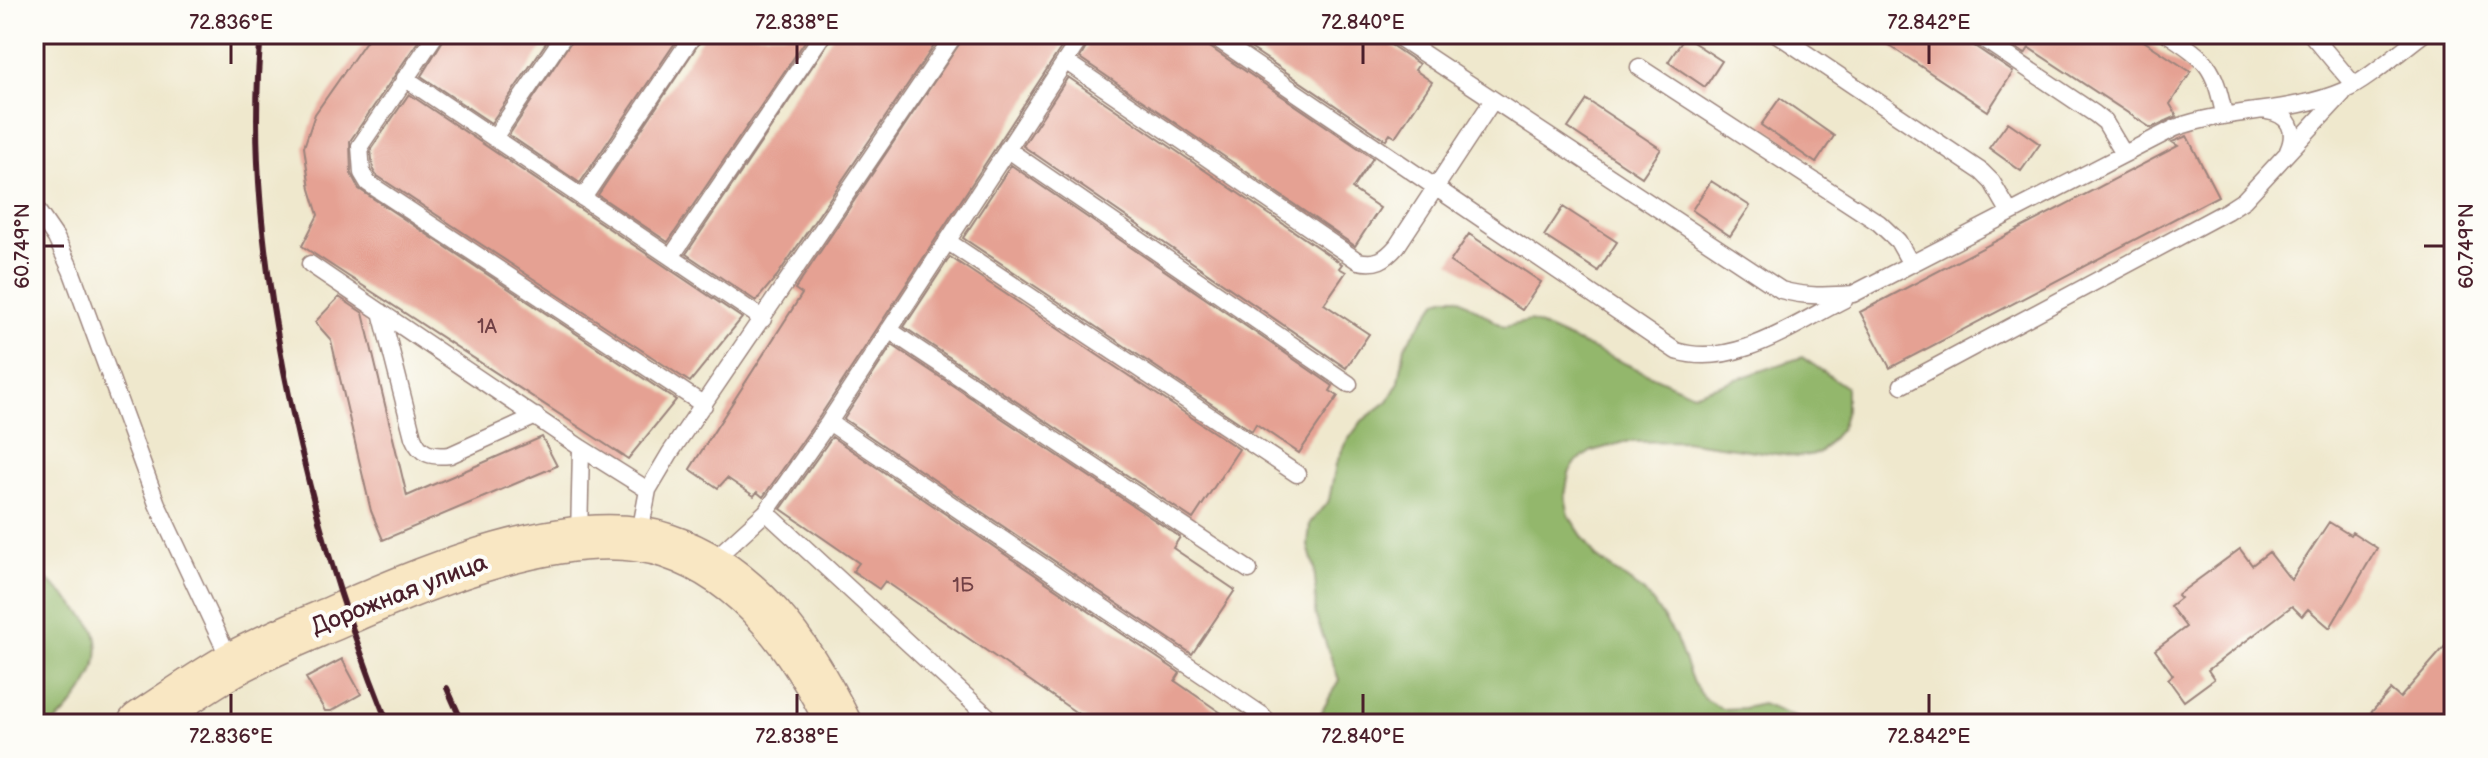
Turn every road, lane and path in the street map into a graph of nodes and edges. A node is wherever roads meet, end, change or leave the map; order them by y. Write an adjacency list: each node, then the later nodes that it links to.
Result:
1 (48, 34): 15 (path)
2 (436, 34): 18 (lane)
3 (565, 34): 23 (lane)
4 (694, 34): 28 (lane)
5 (823, 34): 32 (lane)
6 (955, 34): 37 (lane)
7 (1083, 34): 16 (lane)
8 (1210, 34): 27 (lane)
9 (1394, 34): 20 (lane)
10 (1777, 34): 30 (lane)
11 (1976, 34): 25 (lane)
12 (2168, 34): 22 (lane)
13 (2311, 34): 19 (lane)
14 (2423, 34): 19 (lane)
15 (34, 51)
16 (1065, 61): 24 (lane); 27 (lane)
17 (1639, 67): 34 (lane)
18 (405, 78): 23 (lane); 41 (lane)
19 (2349, 88): 21 (lane); 26 (lane)
20 (1493, 100): 27 (lane); 35 (lane)
21 (2261, 110): 22 (lane); 26 (lane)
22 (2224, 114): 25 (lane)
23 (494, 138): 28 (lane)
24 (1007, 149): 31 (lane); 39 (lane)
25 (2124, 154): 30 (lane)
26 (2285, 157): 40 (lane)
27 (1435, 187): 35 (lane)
28 (583, 198): 32 (lane)
29 (34, 206): 52 (lane)
30 (2010, 213): 34 (lane)
31 (947, 241): 38 (lane); 45 (lane)
32 (671, 257): 37 (lane)
33 (310, 264): 36 (lane)
34 (1911, 264): 35 (lane)
35 (1853, 294)
36 (381, 312): 42 (lane); 42 (lane)
37 (763, 319): 41 (lane)
38 (889, 330): 43 (lane); 51 (lane)
39 (1349, 384)
40 (1902, 385)
41 (704, 405): 46 (lane)
42 (536, 416): 44 (lane)
43 (829, 422): 47 (lane); 56 (lane)
44 (581, 448): 46 (lane); 48 (lane)
45 (1297, 474)
46 (648, 490): 49 (lane)
47 (766, 512): 50 (lane); 55 (lane)
48 (579, 540): 49 (street, Дорожная улица); 52 (street, Дорожная улица)
49 (639, 540): 50 (street, Дорожная улица)
50 (708, 565): 54 (street, Дорожная улица)
51 (1249, 570)
52 (232, 665): 53 (street, Дорожная улица)
53 (140, 724)
54 (839, 724)
55 (996, 724)
56 (1270, 724)

